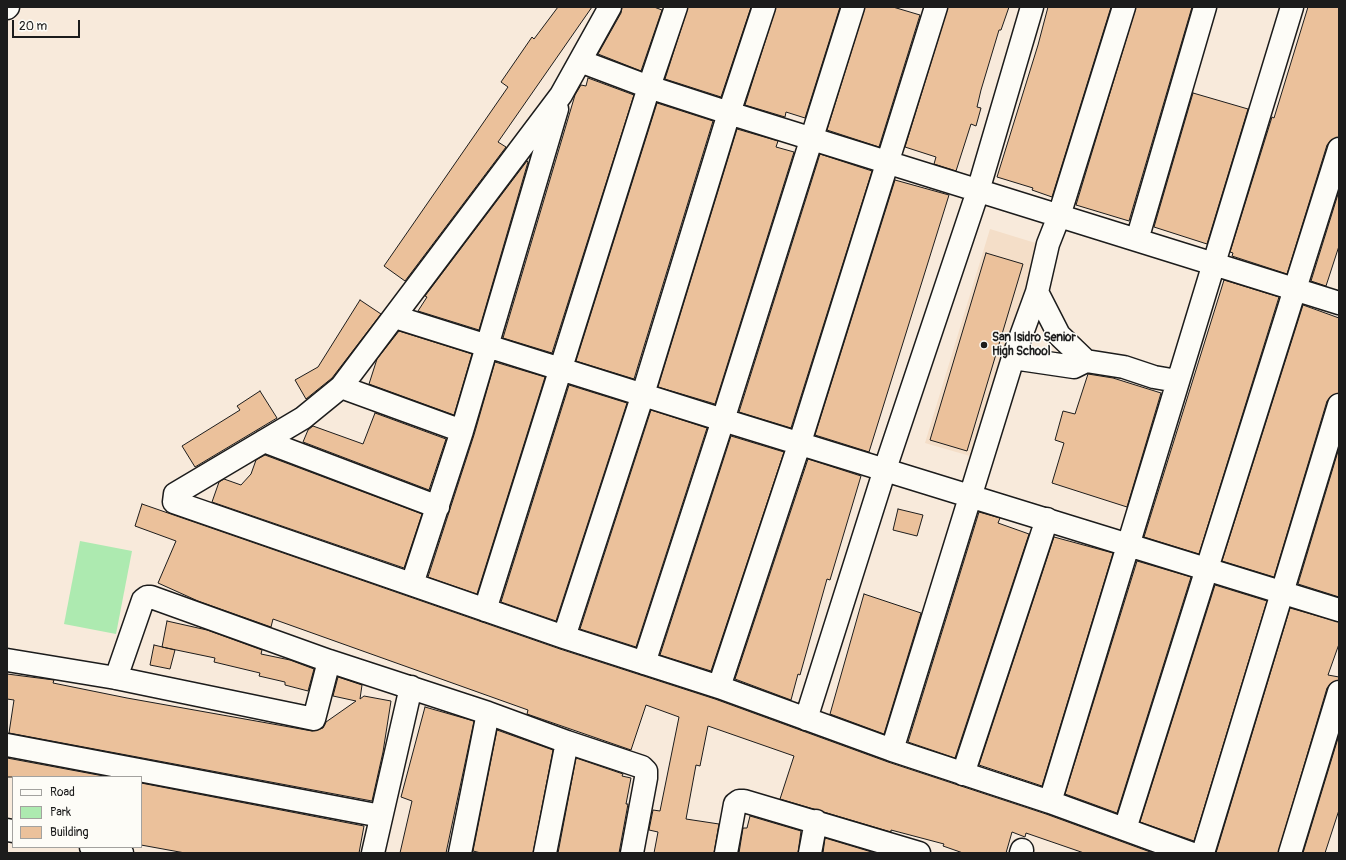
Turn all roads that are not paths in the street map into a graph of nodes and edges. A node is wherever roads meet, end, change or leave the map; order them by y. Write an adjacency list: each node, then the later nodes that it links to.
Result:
1 (610, 7): 10 (street)
2 (676, 7): 11 (street)
3 (764, 7): 13 (street)
4 (853, 7): 14 (street)
5 (936, 7): 16 (street)
6 (1032, 7): 17 (street)
7 (1124, 7): 18 (street)
8 (1205, 7): 19 (street)
9 (1292, 7): 20 (street)
10 (580, 61): 11 (street); 12 (street)
11 (649, 87): 13 (street); 28 (street)
12 (561, 94): 24 (street); 25 (street)
13 (729, 113): 14 (street); 31 (street)
14 (811, 139): 16 (street); 33 (street)
15 (1339, 149): 21 (street)
16 (886, 162): 17 (street); 36 (street)
17 (978, 191): 18 (street); 37 (street)
18 (1059, 216): 19 (street); 22 (street)
19 (1137, 240): 20 (street)
20 (1213, 264): 21 (street); 29 (street)
21 (1295, 289): 23 (street); 42 (street)
22 (1037, 292): 26 (street); 27 (street)
23 (1339, 303)
24 (395, 317): 25 (street); 30 (street)
25 (488, 346): 28 (street); 34 (street)
26 (1014, 358): 27 (street); 38 (street)
27 (1086, 361): 29 (street)
28 (562, 369): 31 (street); 45 (street)
29 (1177, 381): 41 (street)
30 (341, 387): 34 (street); 35 (street)
31 (643, 394): 33 (street); 47 (street)
32 (1339, 405): 44 (street)
33 (723, 420): 36 (street); 50 (street)
34 (462, 431): 39 (street)
35 (264, 442): 39 (street); 43 (street)
36 (800, 442): 37 (street); 53 (street)
37 (884, 469): 38 (street); 56 (street)
38 (970, 495): 40 (street); 59 (street)
39 (438, 506): 43 (street)
40 (1047, 519): 41 (street); 60 (street)
41 (1127, 544): 42 (street); 61 (street)
42 (1208, 569): 44 (street); 64 (street)
43 (412, 584): 45 (street)
44 (1283, 592): 46 (street); 75 (street)
45 (485, 610): 47 (street)
46 (1339, 610)
47 (564, 637): 50 (street)
48 (7, 660): 51 (street)
49 (329, 661): 51 (street); 51 (street); 52 (street)
50 (644, 663): 53 (street)
51 (116, 678)
52 (411, 687): 55 (street); 62 (street)
53 (719, 687): 56 (street)
54 (1339, 692): 76 (street)
55 (488, 713): 57 (street); 69 (street)
56 (806, 719): 59 (street)
57 (567, 742): 70 (street); 71 (street)
58 (7, 745): 62 (street)
59 (892, 750): 60 (street)
60 (963, 774): 61 (street)
61 (1050, 802): 64 (street)
62 (381, 816): 68 (street)
63 (816, 821): 66 (street); 72 (street); 73 (street)
64 (1125, 829): 74 (street)
65 (97, 848): 67 (street)
66 (909, 851)
67 (122, 853)
68 (373, 853)
69 (460, 853)
70 (545, 853)
71 (632, 853)
72 (726, 853)
73 (810, 853)
74 (1190, 853)
75 (1203, 853)
76 (1290, 853)

